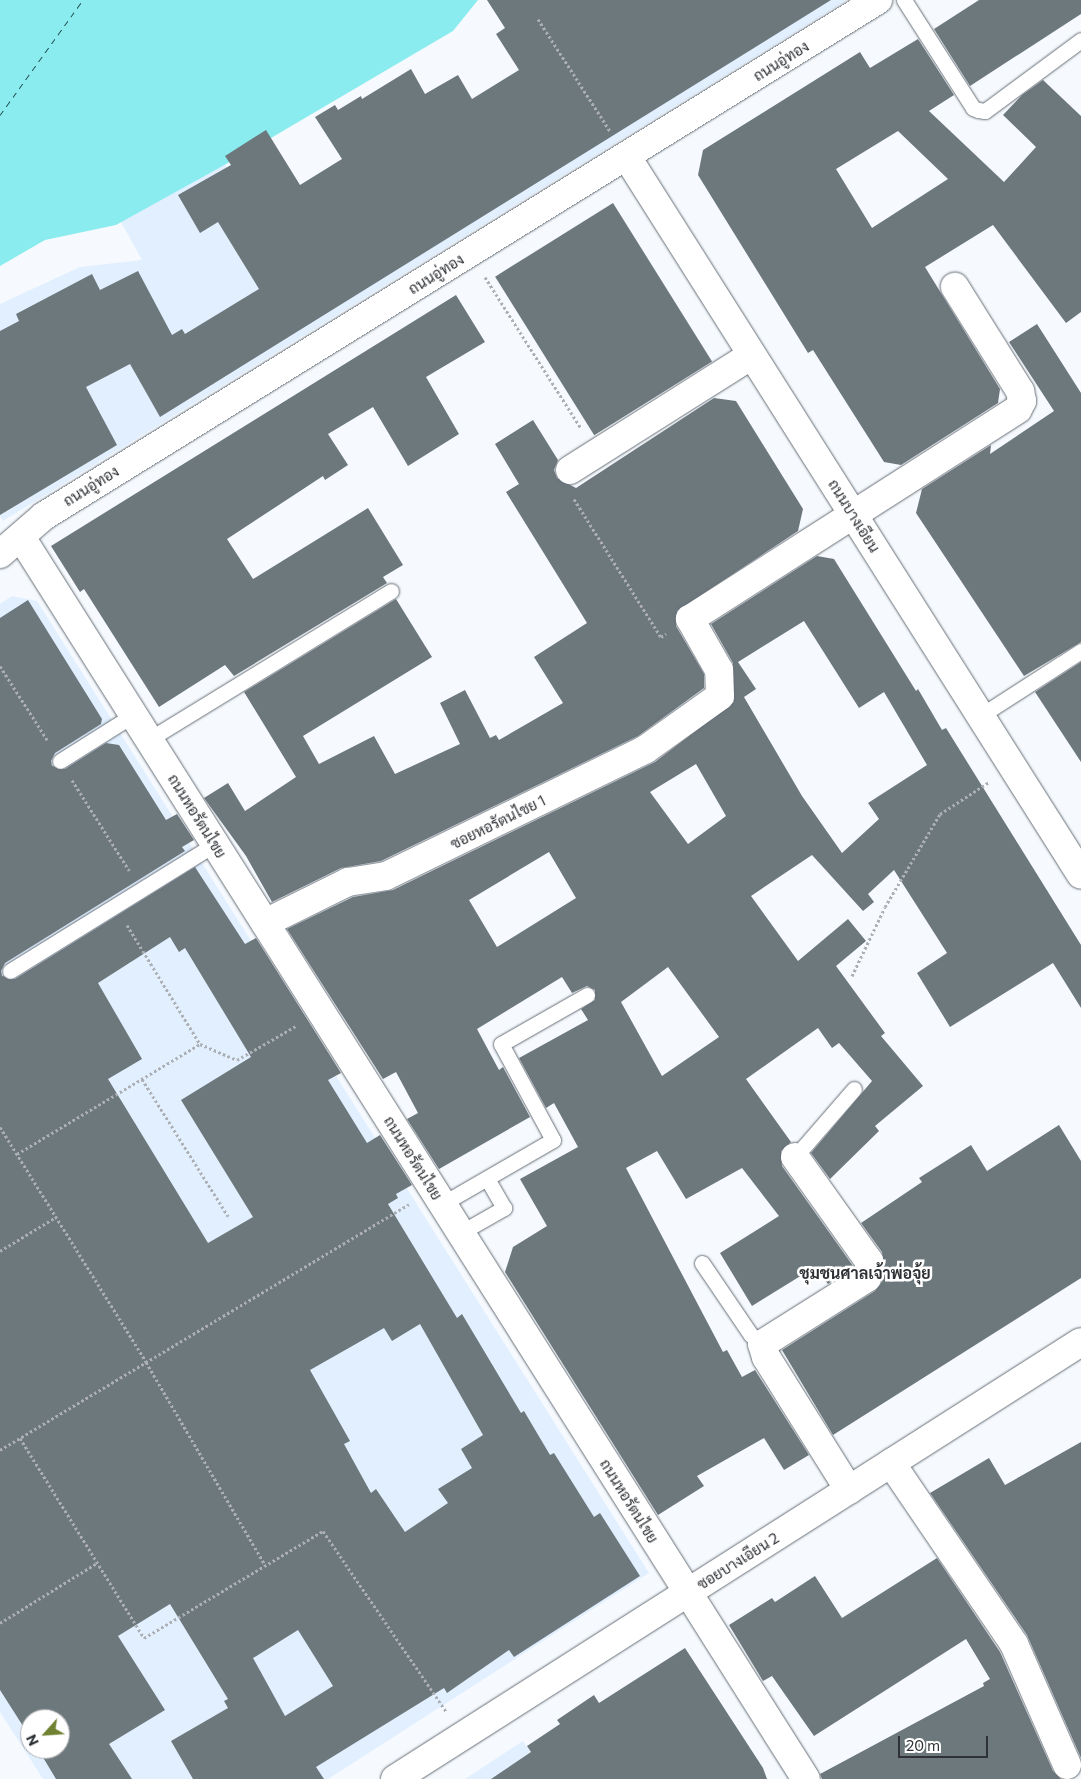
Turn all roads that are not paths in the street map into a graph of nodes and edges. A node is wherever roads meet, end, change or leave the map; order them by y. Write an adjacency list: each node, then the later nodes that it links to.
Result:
1 (878, 0): 4 (street, ถนนอู่ทอง)
2 (904, 0): 3 (lane)
3 (1081, 40)
4 (627, 157): 6 (street, ถนนบางเอียน); 9 (street, ถนนอู่ทอง)
5 (955, 287): 8 (street)
6 (752, 355): 7 (street); 8 (street, ถนนบางเอียน)
7 (570, 470)
8 (852, 514): 13 (street, ถนนบางเอียน); 18 (street, ซอยหอรัตนไชย 1)
9 (7, 546): 12 (street, ถนนหอรัตนไชย)
10 (391, 590): 14 (lane)
11 (1081, 651): 13 (lane)
12 (133, 715): 14 (street, ถนนหอรัตนไชย); 15 (lane)
13 (980, 716): 17 (street, ถนนบางเอียน)
14 (148, 740): 16 (street, ถนนหอรัตนไชย)
15 (60, 761)
16 (215, 844): 18 (street, ถนนหอรัตนไชย); 19 (lane)
17 (1081, 875)
18 (264, 923): 24 (street, ถนนหอรัตนไชย)
19 (10, 971)
20 (588, 995): 23 (lane)
21 (854, 1089): 22 (lane)
22 (795, 1156): 28 (street)
23 (487, 1178): 24 (lane); 25 (lane)
24 (437, 1197): 25 (street, ถนนหอรัตนไชย)
25 (460, 1233): 31 (street, ถนนหอรัตนไชย)
26 (702, 1263): 28 (lane)
27 (1081, 1342): 29 (street, ซอยบางเอียน 2)
28 (762, 1344): 30 (street)
29 (891, 1463): 30 (street, ซอยบางเอียน 2); 32 (street)
30 (849, 1490): 31 (street, ซอยบางเอียน 2)
31 (688, 1593): 33 (street, ซอยบางเอียน 2); 34 (street, ถนนหอรัตนไชย)
32 (1067, 1766)
33 (396, 1779)
34 (806, 1779)

